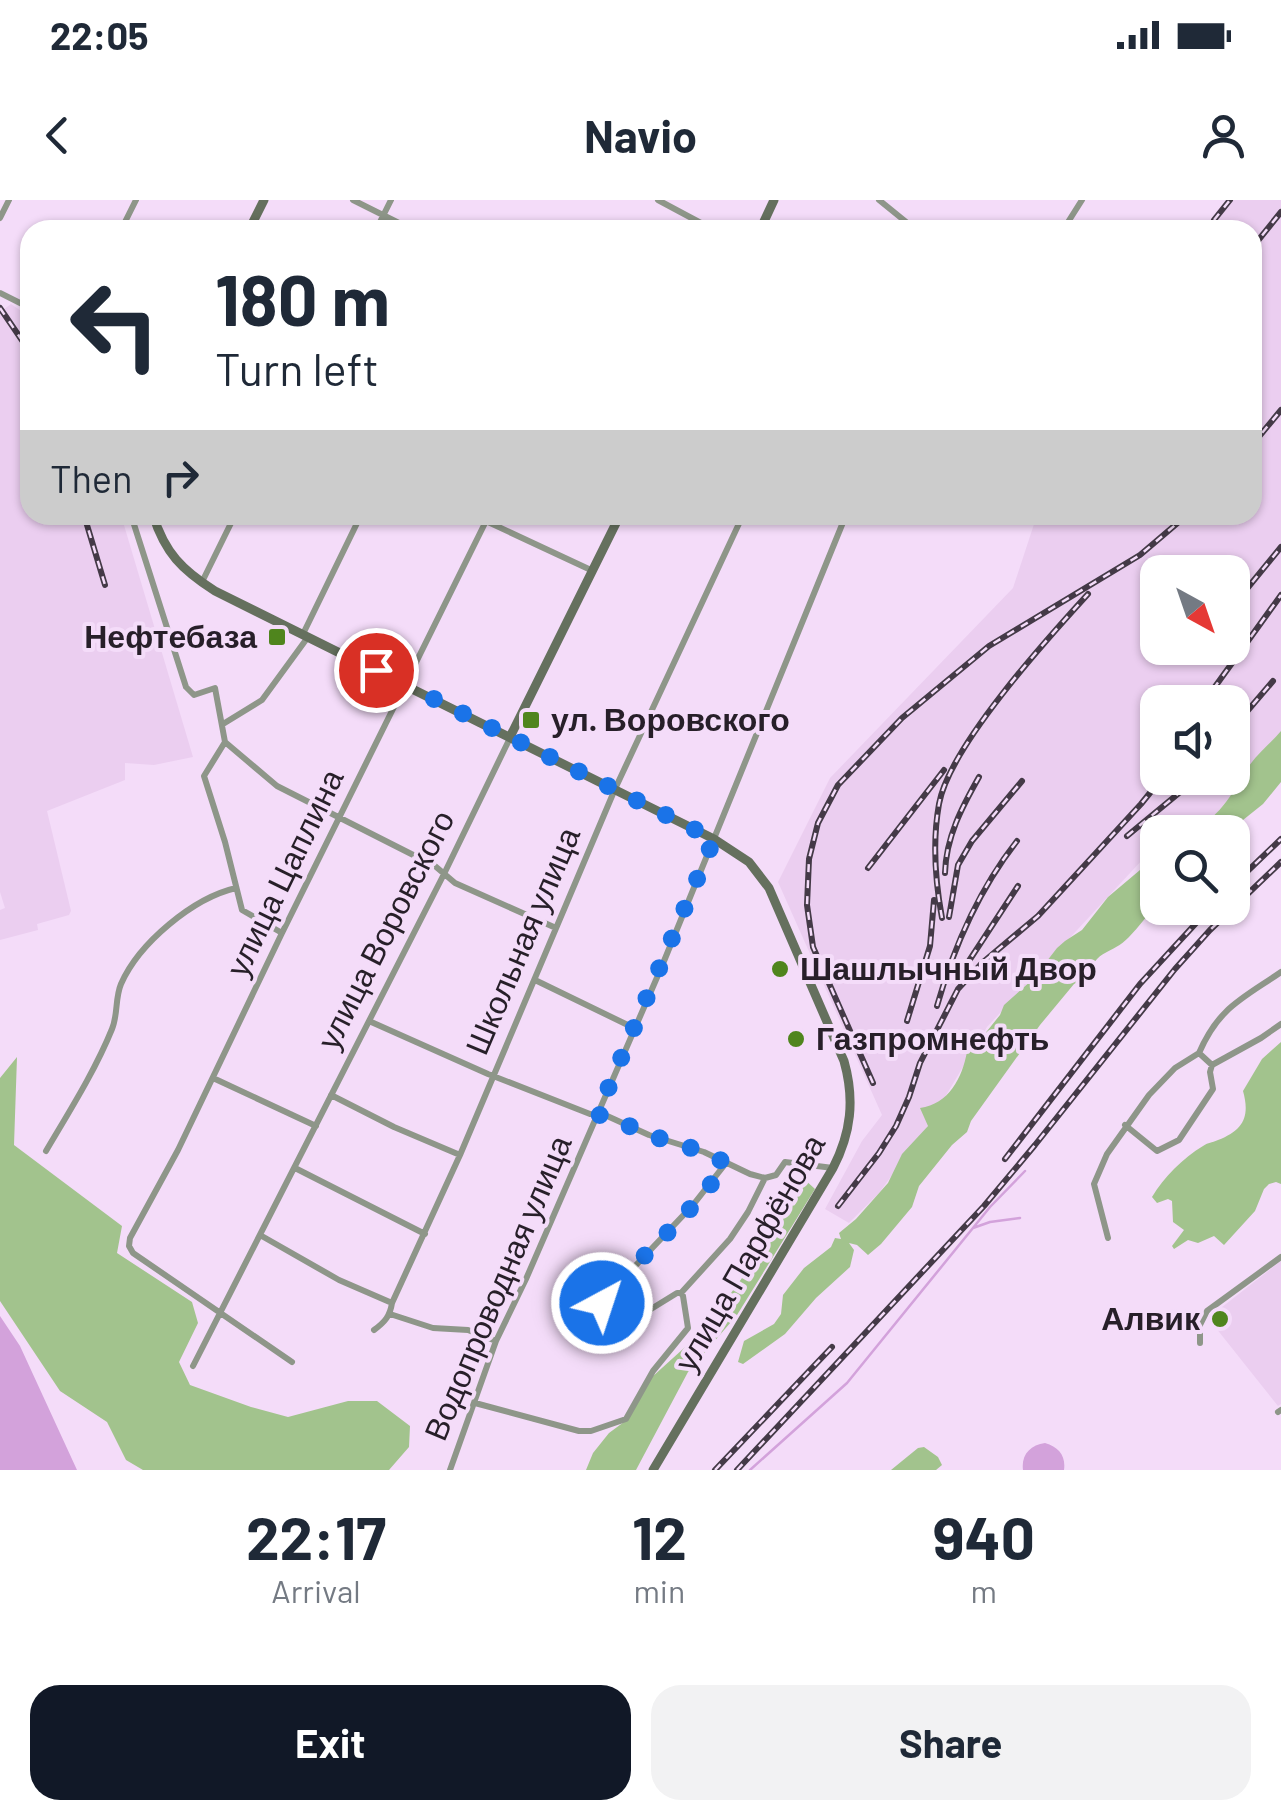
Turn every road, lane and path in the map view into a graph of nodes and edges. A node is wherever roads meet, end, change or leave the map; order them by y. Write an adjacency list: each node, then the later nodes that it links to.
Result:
1 (9, 200): 7 (street)
2 (353, 200): 6 (street)
3 (391, 200): 6 (street)
4 (658, 200): 10 (street)
5 (879, 200): 11 (street)
6 (384, 215): 8 (street); 9 (street)
7 (0, 218)
8 (381, 220)
9 (394, 220)
10 (695, 220)
11 (904, 220)
12 (134, 525): 25 (street)
13 (157, 525): 22 (main road, улица Парфёнова)
14 (229, 525): 22 (street)
15 (356, 525): 23 (street)
16 (485, 525): 24 (street, улица Цаплина)
17 (502, 525): 21 (street)
18 (615, 525): 21 (main road, улица Воровского)
19 (738, 525): 28 (street, Школьная улица)
20 (842, 525): 30 (street, Водопроводная улица)
21 (592, 571): 26 (main road, улица Воровского)
22 (202, 582): 23 (main road, улица Парфёнова)
23 (305, 636): 24 (main road, улица Парфёнова); 25 (street)
24 (406, 684): 26 (main road, улица Парфёнова); 29 (street, улица Цаплина)
25 (222, 724): 27 (street)
26 (510, 737): 28 (main road, улица Парфёнова); 31 (street, улица Воровского)
27 (225, 742): 29 (street); 32 (street)
28 (615, 790): 30 (main road, улица Парфёнова); 33 (street, Школьная улица)
29 (340, 818): 31 (street); 34 (street, улица Цаплина)
30 (714, 839): 39 (street, Водопроводная улица); 52 (main road, улица Парфёнова)
31 (444, 874): 33 (street); 37 (street, улица Воровского)
32 (236, 888): 34 (street); 48 (street)
33 (556, 928): 36 (street, Школьная улица)
34 (282, 932): 43 (street, улица Цаплина)
35 (1281, 972): 40 (street)
36 (535, 980): 39 (street); 42 (street, Школьная улица)
37 (369, 1022): 42 (street); 44 (street, улица Воровского)
38 (1281, 1024): 41 (street)
39 (634, 1028): 45 (street, Водопроводная улица)
40 (1199, 1053): 41 (street); 47 (street)
41 (1212, 1065): 47 (street)
42 (494, 1075): 45 (street); 49 (street, Школьная улица)
43 (213, 1078): 46 (street); 60 (street, улица Цаплина)
44 (330, 1095): 46 (street, улица Воровского); 49 (street)
45 (597, 1115): 50 (street); 63 (street, Водопроводная улица)
46 (316, 1126): 51 (street, улица Воровского)
47 (1126, 1126): 56 (street)
48 (46, 1152)
49 (460, 1155): 54 (street, Школьная улица)
50 (726, 1163): 53 (street); 58 (street)
51 (295, 1168): 54 (street); 55 (street, улица Воровского)
52 (832, 1168): 53 (street); 69 (main road, улица Парфёнова)
53 (765, 1178): 58 (street)
54 (425, 1234): 59 (street, Школьная улица)
55 (260, 1235): 59 (street); 60 (street, улица Воровского)
56 (1108, 1238)
57 (1281, 1257): 64 (street)
58 (682, 1293): 67 (street)
59 (392, 1303): 61 (street, Школьная улица)
60 (220, 1312): 65 (street); 66 (street, улица Воровского)
61 (390, 1314): 62 (street); 63 (street)
62 (374, 1330)
63 (496, 1342): 67 (street, Водопроводная улица)
64 (1200, 1344)
65 (292, 1362)
66 (194, 1366)
67 (475, 1402): 68 (street, Водопроводная улица)
68 (450, 1470)
69 (652, 1470)

